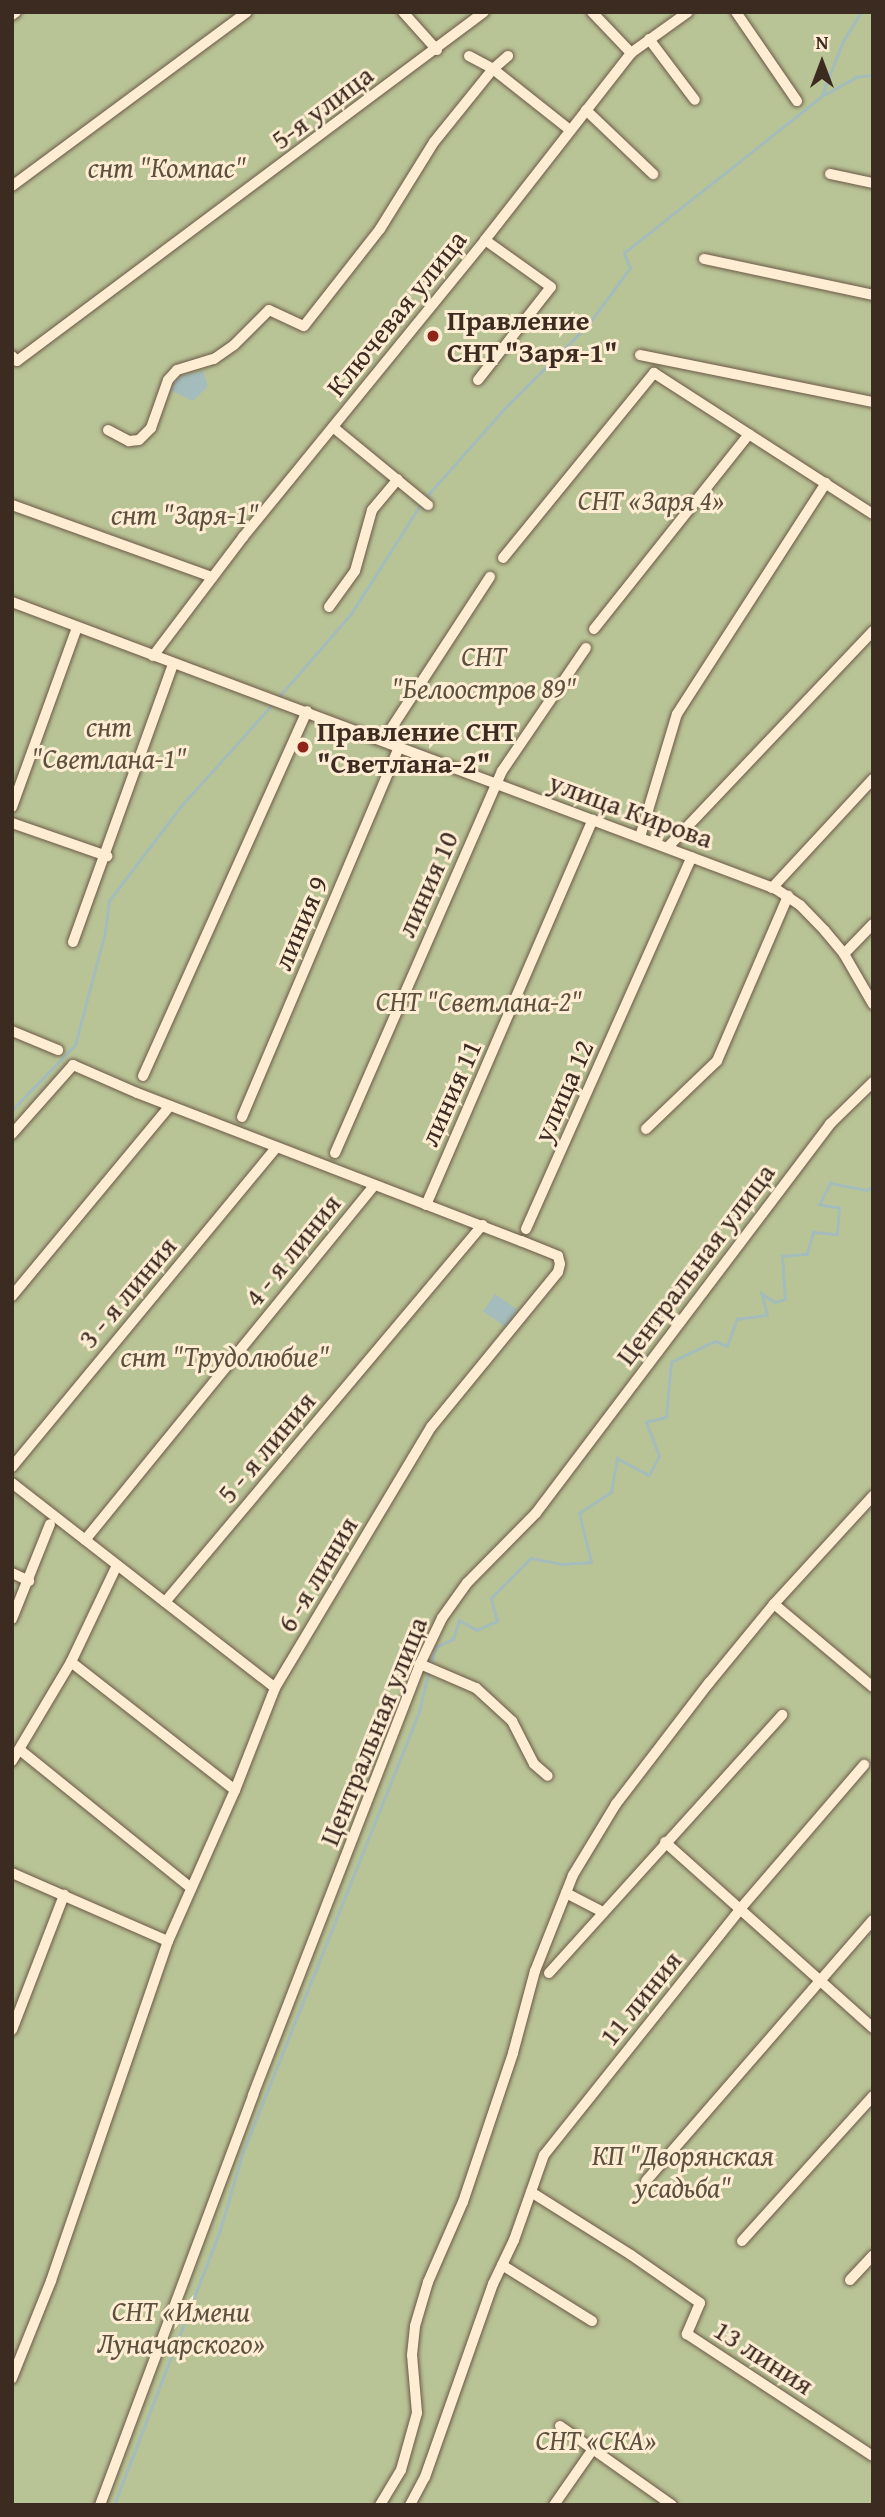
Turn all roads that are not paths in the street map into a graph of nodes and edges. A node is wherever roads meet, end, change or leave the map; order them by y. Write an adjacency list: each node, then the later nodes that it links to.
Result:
1 (247, 12): 20 (street)
2 (403, 12): 8 (street)
3 (484, 12): 8 (street, 5-я улица)
4 (592, 12): 9 (street)
5 (688, 12): 7 (street, Ключевая улица)
6 (736, 12): 14 (street)
7 (649, 38): 9 (street, Ключевая улица); 13 (street)
8 (437, 50): 25 (street, 5-я улица)
9 (631, 53): 15 (street, Ключевая улица)
10 (469, 56): 12 (street)
11 (508, 57): 12 (street)
12 (493, 69): 16 (street); 29 (street)
13 (695, 100)
14 (797, 101)
15 (586, 110): 16 (street, Ключевая улица); 17 (street)
16 (570, 130): 21 (street, Ключевая улица)
17 (653, 174)
18 (830, 174): 19 (street)
19 (873, 183)
20 (12, 186)
21 (485, 240): 26 (street); 28 (street, Ключевая улица)
22 (704, 258): 23 (street)
23 (873, 295)
24 (640, 355): 27 (street)
25 (15, 359)
26 (478, 380)
27 (873, 402)
28 (333, 427): 31 (street); 37 (street, Ключевая улица)
29 (108, 430)
30 (749, 434): 32 (street); 36 (street); 42 (street)
31 (398, 479): 33 (street); 40 (street)
32 (826, 483): 35 (street); 55 (street)
33 (424, 501)
34 (12, 505): 37 (street)
35 (873, 514)
36 (503, 558)
37 (212, 577): 45 (street, Ключевая улица)
38 (490, 577): 48 (street)
39 (12, 602): 41 (street, улица Кирова)
40 (329, 607)
41 (77, 627): 45 (street, улица Кирова); 52 (street)
42 (594, 629)
43 (873, 631): 56 (street)
44 (586, 648): 51 (street, линия 10)
45 (153, 656): 46 (street, улица Кирова)
46 (173, 664): 47 (street, улица Кирова); 57 (street)
47 (307, 711): 48 (street, улица Кирова); 67 (street)
48 (383, 741): 49 (street, улица Кирова)
49 (399, 748): 51 (street, улица Кирова); 70 (street, линия 9)
50 (873, 779): 59 (street)
51 (496, 784): 53 (street, улица Кирова); 74 (street, линия 10)
52 (12, 807)
53 (593, 820): 55 (street, улица Кирова); 76 (street, линия 11)
54 (12, 823): 57 (street)
55 (640, 837): 56 (street, улица Кирова)
56 (668, 847): 58 (street, улица Кирова)
57 (105, 856): 62 (street)
58 (692, 857): 59 (street, улица Кирова); 78 (street, улица 12)
59 (772, 888): 60 (street, улица Кирова)
60 (788, 896): 63 (street, улица Кирова); 71 (street)
61 (873, 924): 63 (street)
62 (73, 942)
63 (844, 954): 64 (street, улица Кирова)
64 (873, 1004)
65 (12, 1031): 66 (street)
66 (58, 1050)
67 (143, 1076)
68 (873, 1082): 92 (street, Центральная улица)
69 (170, 1106): 72 (street); 73 (street); 79 (street)
70 (242, 1117)
71 (646, 1129)
72 (12, 1134)
73 (277, 1147): 75 (street); 80 (street, 3 - я линия)
74 (335, 1153)
75 (375, 1185): 76 (street); 84 (street, 4 - я линия)
76 (426, 1205): 77 (street)
77 (483, 1225): 88 (street, 5 - я линия); 94 (street, 6 -я линия)
78 (526, 1229)
79 (12, 1296)
80 (12, 1466)
81 (12, 1483): 83 (street)
82 (873, 1496): 89 (street)
83 (52, 1520): 84 (street); 87 (street)
84 (85, 1540): 85 (street)
85 (117, 1564): 88 (street); 91 (street)
86 (12, 1573): 87 (street)
87 (29, 1581): 90 (street)
88 (165, 1602): 94 (street)
89 (774, 1604): 93 (street); 104 (street)
90 (12, 1619)
91 (71, 1662): 96 (street); 100 (street)
92 (420, 1664): 99 (street); 126 (street, Центральная улица)
93 (872, 1685)
94 (275, 1688): 100 (street, 6 -я линия)
95 (782, 1716): 101 (street)
96 (20, 1750): 97 (street); 103 (street)
97 (12, 1761)
98 (864, 1765): 106 (street, 11 линия)
99 (548, 1776)
100 (235, 1790): 103 (street, 6 -я линия)
101 (665, 1842): 106 (street); 107 (street)
102 (12, 1872): 105 (street)
103 (191, 1888): 109 (street, 6 -я линия)
104 (566, 1893): 107 (street); 127 (street)
105 (64, 1895): 109 (street); 113 (street)
106 (741, 1908): 111 (street); 116 (street, 11 линия)
107 (603, 1912): 110 (street)
108 (873, 1920): 111 (street)
109 (168, 1941): 122 (street, 6 -я линия)
110 (549, 1973)
111 (818, 1982): 112 (street); 115 (street)
112 (873, 2028)
113 (12, 2029)
114 (873, 2096): 117 (street)
115 (646, 2180)
116 (531, 2192): 119 (street, 11 линия); 125 (street, 13 линия)
117 (742, 2241)
118 (873, 2255): 120 (street)
119 (502, 2265): 121 (street); 128 (street, 11 линия)
120 (850, 2280)
121 (592, 2321)
122 (12, 2378)
123 (560, 2426): 124 (street)
124 (593, 2449): 129 (street); 130 (street)
125 (873, 2456)
126 (100, 2505)
127 (380, 2505)
128 (410, 2505)
129 (554, 2505)
130 (672, 2505)

